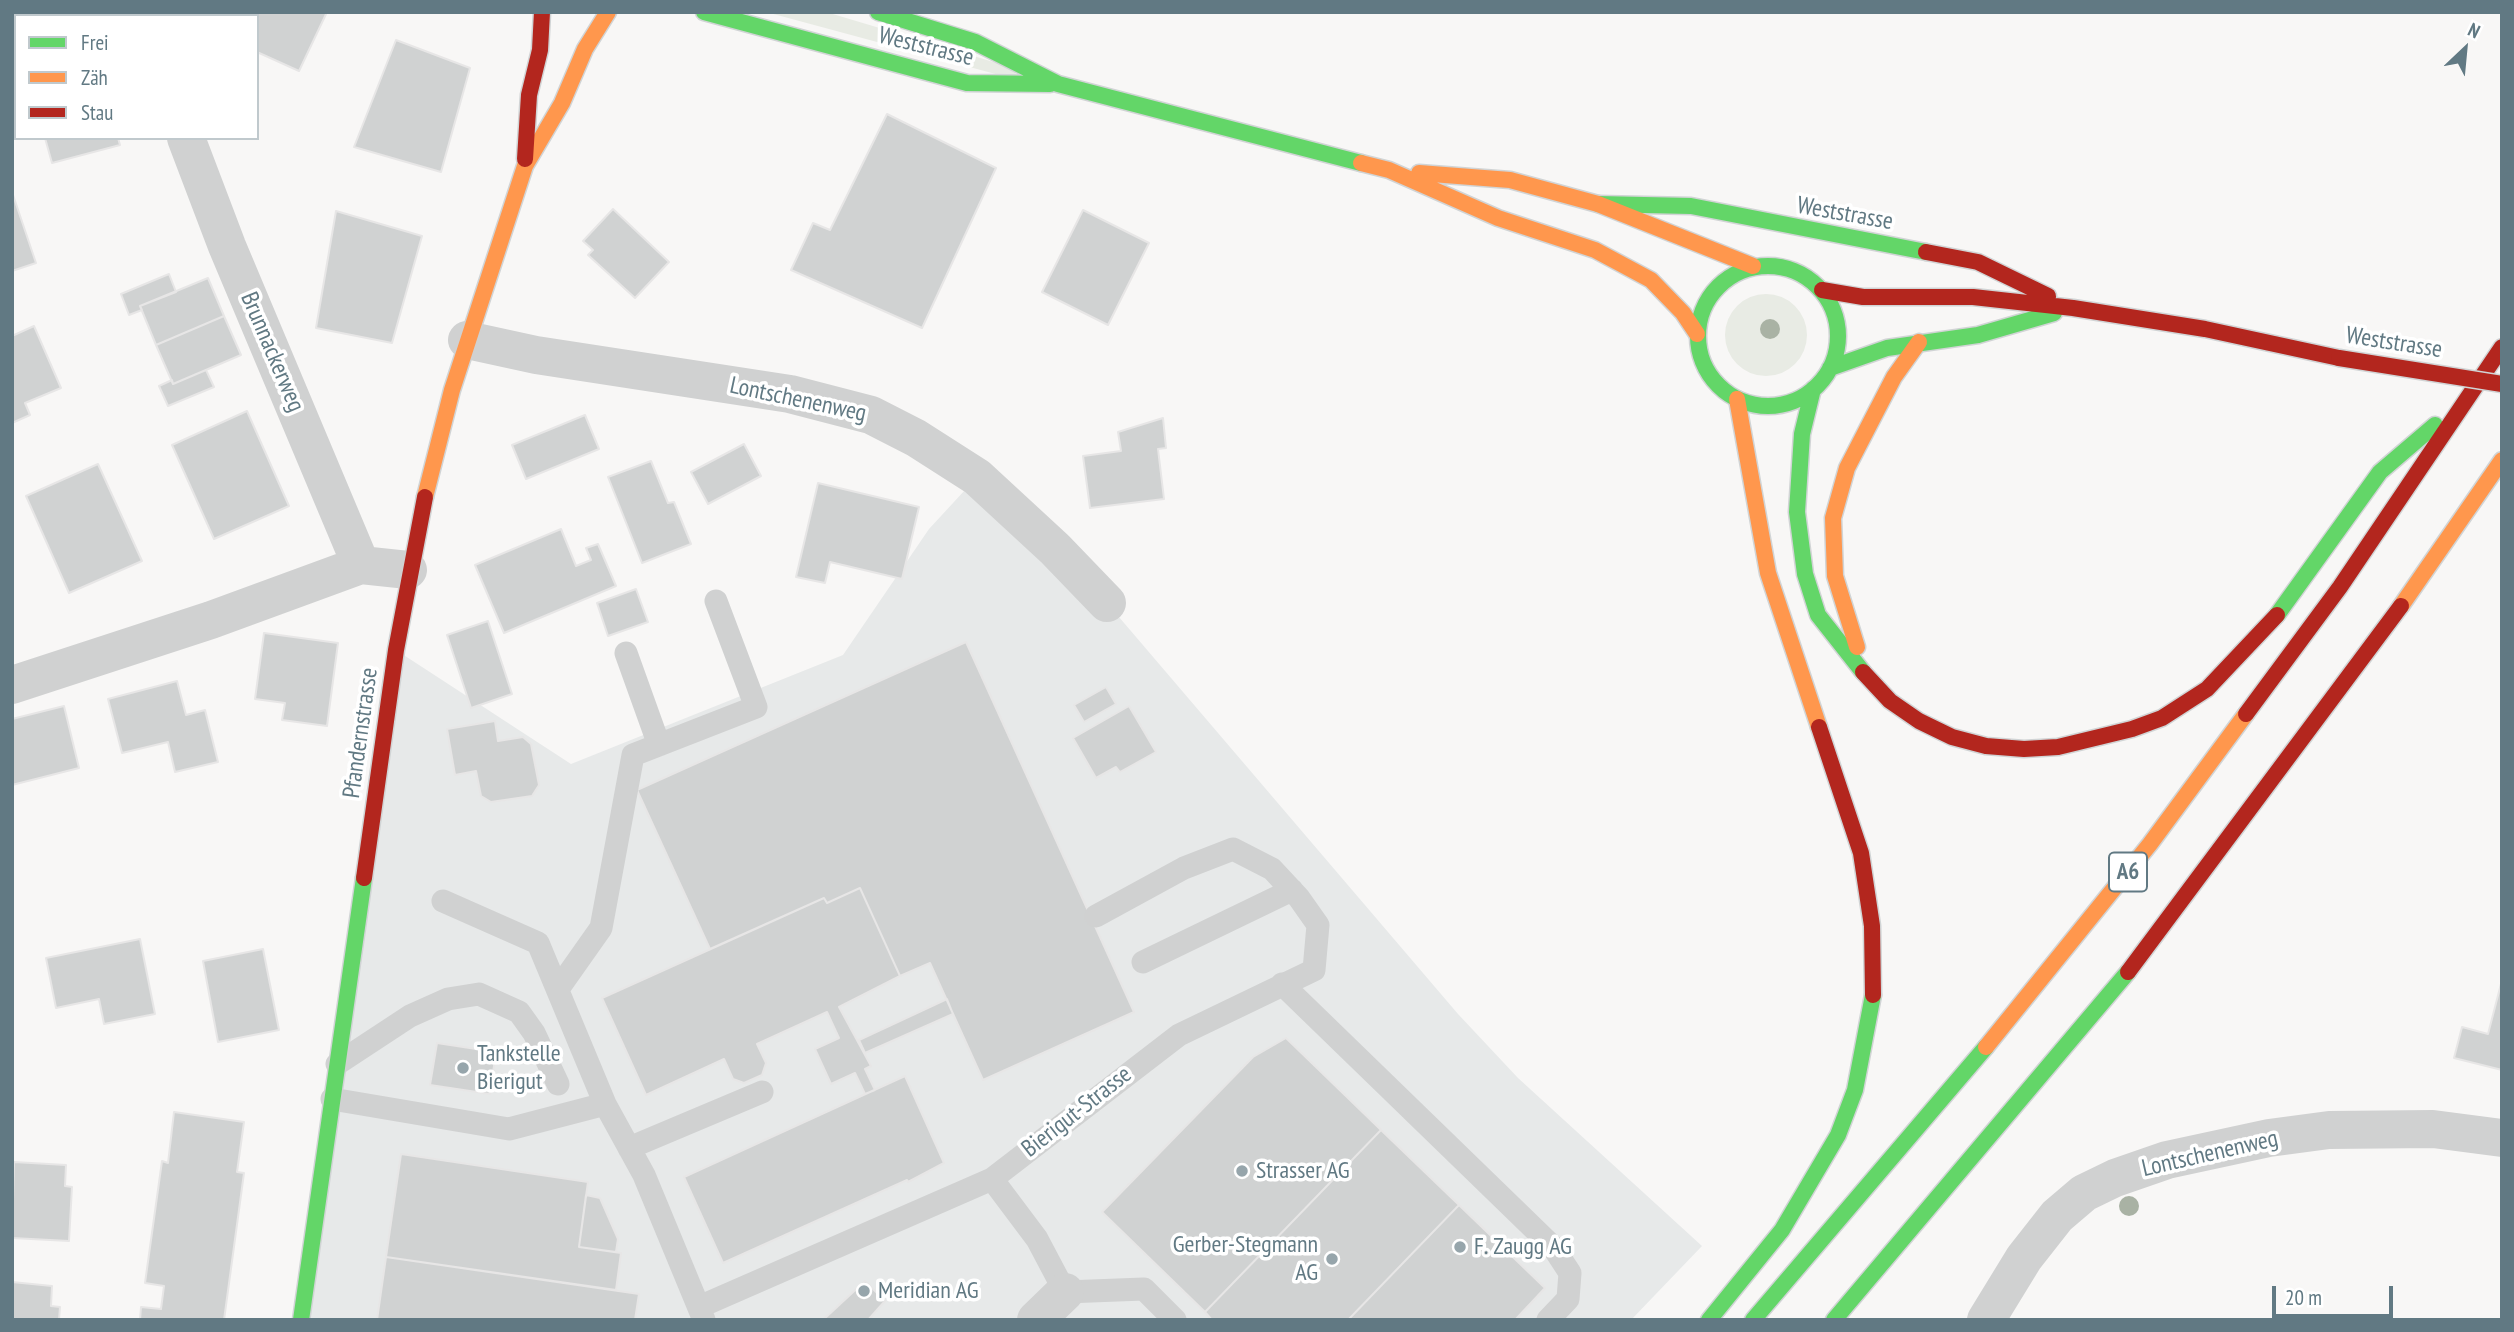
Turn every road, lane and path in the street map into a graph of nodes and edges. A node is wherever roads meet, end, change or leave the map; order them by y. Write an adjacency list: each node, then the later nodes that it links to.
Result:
1 (542, 12): 7 (main road, Pfandernstrasse)
2 (608, 12): 7 (main road, Pfandernstrasse)
3 (705, 12): 5 (main road, Weststrasse)
4 (878, 12): 5 (main road, Weststrasse)
5 (1058, 84): 8 (main road, Weststrasse)
6 (187, 140): 23 (street, Brunnackerweg)
7 (525, 166): 14 (main road, Pfandernstrasse)
8 (1389, 170): 9 (main road, Weststrasse); 13 (main road, Weststrasse)
9 (1598, 204): 10 (main road, Weststrasse); 12 (main road, Weststrasse)
10 (1753, 266): 11 (main road, Weststrasse); 13 (main road)
11 (1822, 290): 12 (main road, Weststrasse); 17 (main road, Weststrasse)
12 (2073, 308): 15 (main road, Weststrasse); 18 (main road, Weststrasse, bridge)
13 (1698, 334): 21 (main road, Weststrasse)
14 (467, 341): 24 (main road, Pfandernstrasse); 26 (street, Lontschenenweg)
15 (1919, 342): 17 (main road, Weststrasse); 28 (main road)
16 (2502, 347): 20 (main road, A6)
17 (1830, 368): 19 (main road, Weststrasse)
18 (2502, 384)
19 (1813, 389): 21 (main road, Weststrasse); 28 (main road)
20 (2467, 398): 28 (main road); 52 (main road, A6)
21 (1737, 399): 51 (main road)
22 (2502, 460): 53 (main road, A6)
23 (361, 565): 24 (street); 29 (street)
24 (408, 570): 37 (main road, Pfandernstrasse)
25 (716, 601): 30 (lane)
26 (1107, 603)
27 (626, 653): 30 (lane)
28 (1868, 679)
29 (12, 685)
30 (659, 745): 36 (lane)
31 (1292, 890): 33 (lane); 34 (lane); 35 (lane, Bierigut-Strasse)
32 (443, 901): 36 (lane)
33 (1096, 916)
34 (1143, 962)
35 (1282, 985): 44 (lane, Bierigut-Strasse); 50 (lane)
36 (558, 989): 41 (lane)
37 (337, 1063): 38 (lane); 40 (main road, Pfandernstrasse)
38 (558, 1084)
39 (762, 1092): 43 (lane)
40 (332, 1099): 41 (lane); 47 (main road, Pfandernstrasse)
41 (606, 1104): 43 (lane)
42 (2502, 1138): 54 (street, Lontschenenweg)
43 (629, 1148): 46 (lane)
44 (992, 1179): 45 (lane); 46 (lane, Bierigut-Strasse)
45 (1065, 1292): 48 (street); 49 (lane)
46 (701, 1313)
47 (301, 1320)
48 (1036, 1320)
49 (1175, 1320)
50 (1548, 1320)
51 (1709, 1320)
52 (1753, 1320)
53 (1834, 1320)
54 (1986, 1320)

